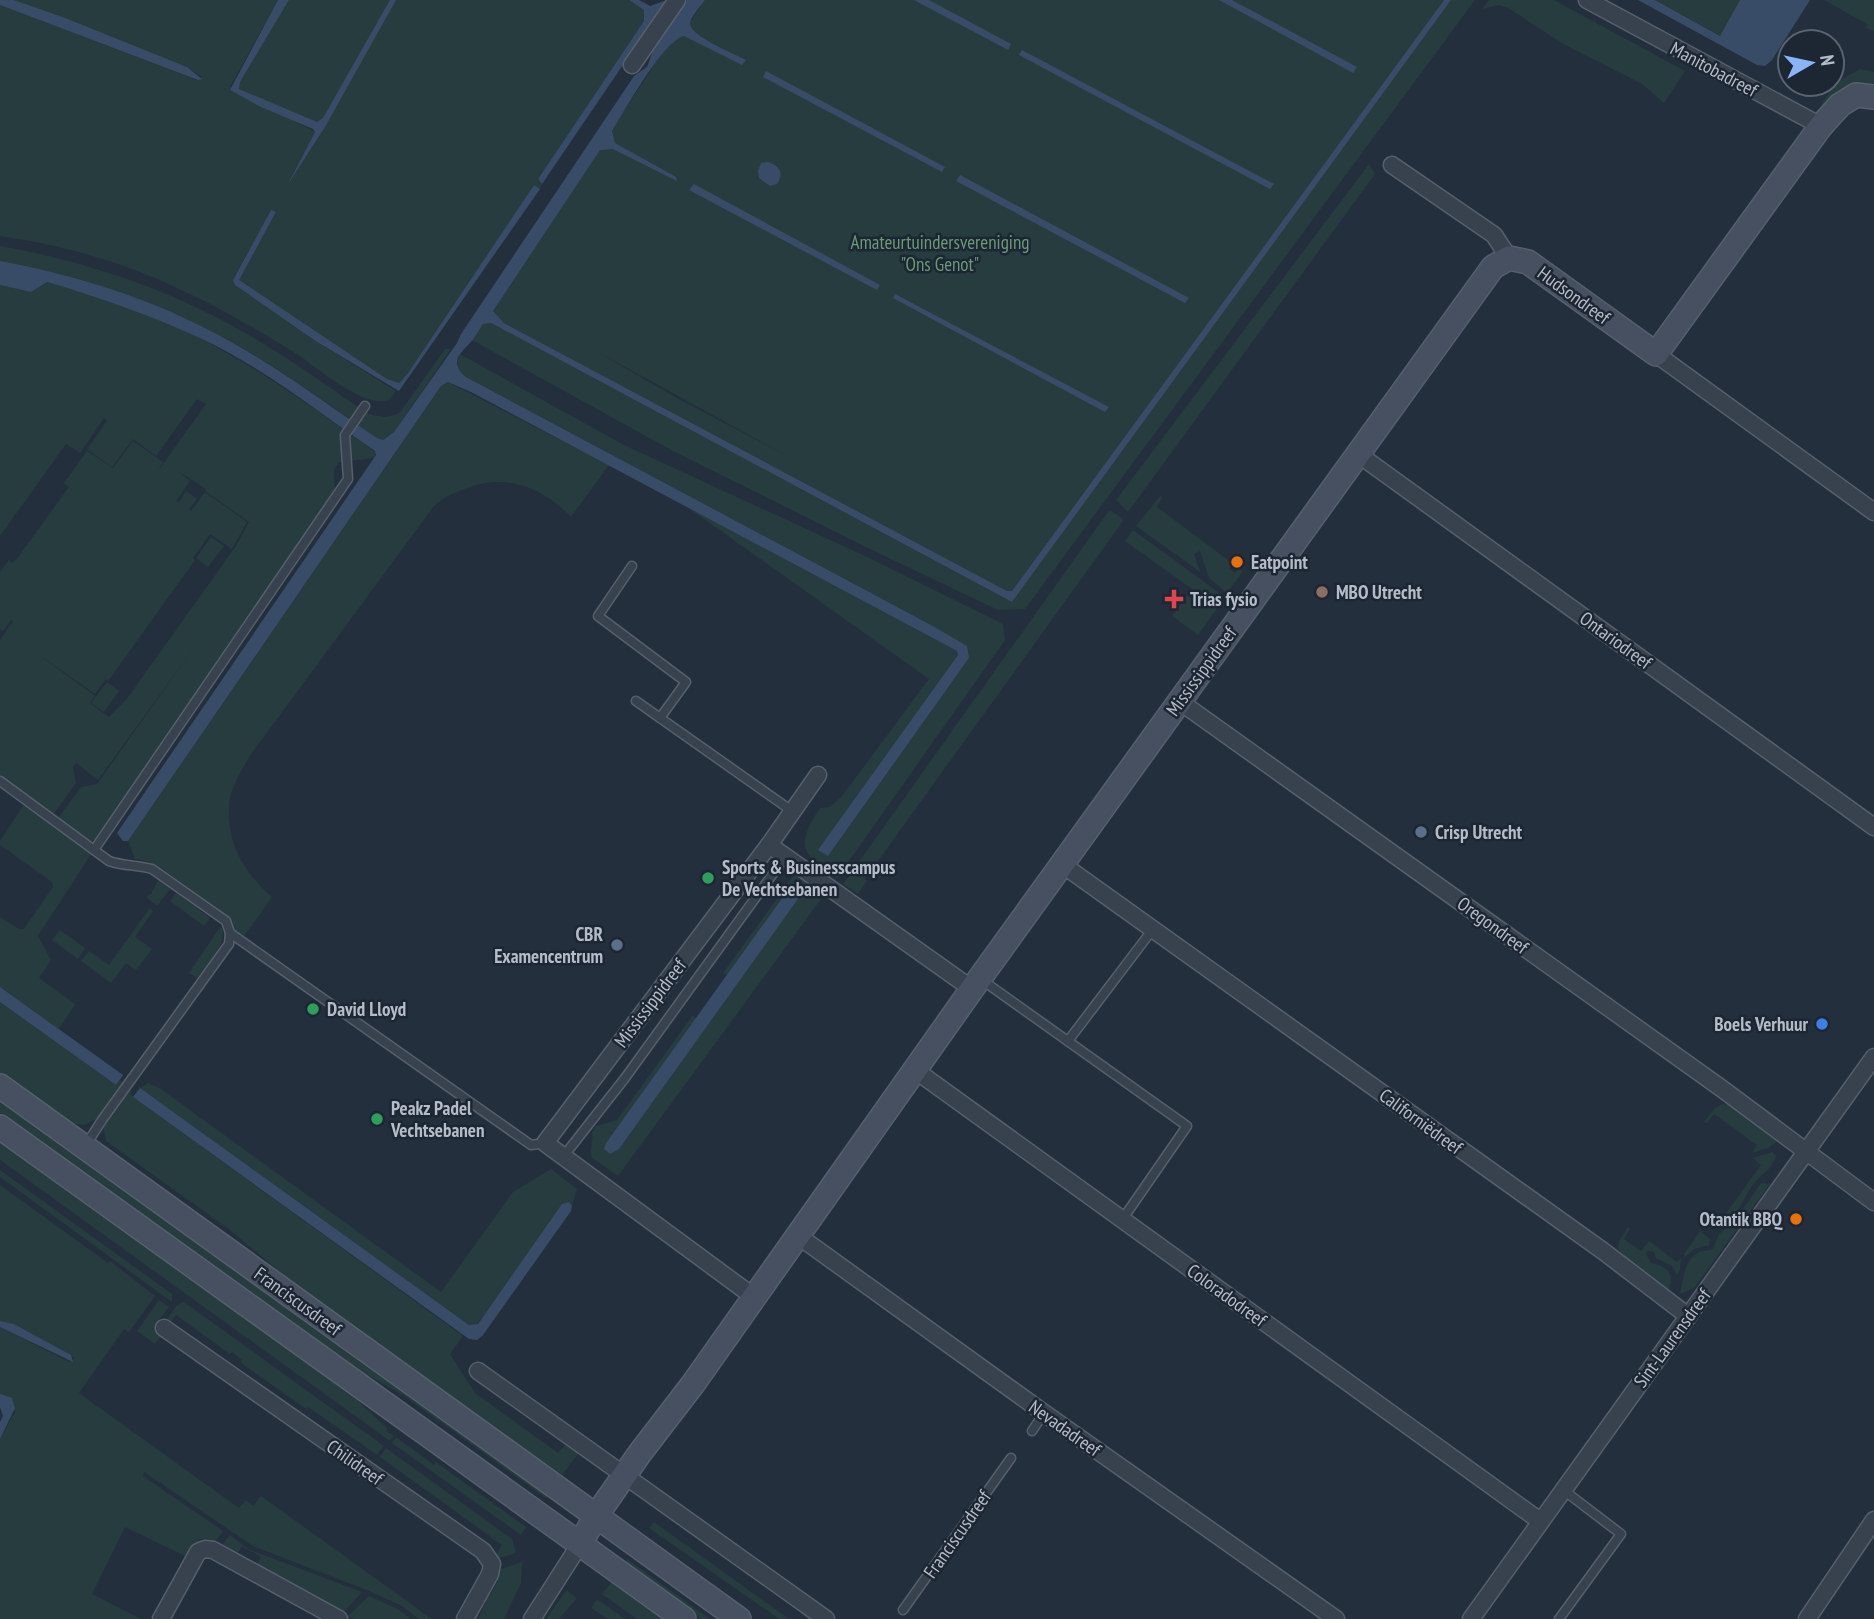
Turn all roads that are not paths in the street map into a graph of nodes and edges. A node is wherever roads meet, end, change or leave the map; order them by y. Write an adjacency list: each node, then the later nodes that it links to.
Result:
1 (677, 0): 3 (street)
2 (1587, 0): 5 (street, Manitobadreef)
3 (632, 65)
4 (1874, 97): 5 (street)
5 (1821, 126): 8 (street)
6 (1392, 165): 7 (street, Hudsondreef)
7 (1509, 258): 8 (street, Hudsondreef); 10 (street, Mississippidreef)
8 (1656, 354): 11 (street, Hudsondreef)
9 (365, 406): 21 (lane)
10 (1357, 454): 14 (street, Mississippidreef); 19 (street, Ontariodreef)
11 (1874, 512)
12 (632, 566): 15 (lane)
13 (636, 701): 15 (lane)
14 (1180, 701): 23 (street, Mississippidreef); 34 (street, Oregondreef)
15 (660, 718): 18 (lane)
16 (818, 775): 18 (street, Mississippidreef)
17 (0, 781): 21 (lane)
18 (792, 811): 20 (street, Mississippidreef)
19 (1874, 827)
20 (769, 845): 22 (street); 32 (street, Mississippidreef)
21 (94, 850): 25 (lane)
22 (785, 857): 26 (street); 35 (lane, Mississippidreef)
23 (1063, 865): 24 (street, Californiëdreef); 26 (street, Mississippidreef)
24 (1153, 929): 27 (lane); 40 (street, Californiëdreef)
25 (230, 933): 32 (lane); 33 (lane)
26 (976, 983): 27 (lane); 29 (street, Mississippidreef)
27 (1068, 1041): 37 (lane)
28 (1874, 1057): 34 (street, Sint-Laurensdreef)
29 (915, 1070): 37 (street, Coloradodreef); 38 (street, Mississippidreef)
30 (0, 1086): 33 (street, Franciscusdreef)
31 (0, 1127): 51 (street, Franciscusdreef)
32 (545, 1143): 35 (street)
33 (85, 1148): 48 (street, Franciscusdreef)
34 (1805, 1152): 36 (street, Oregondreef); 40 (street, Sint-Laurensdreef)
35 (564, 1157): 39 (street)
36 (1874, 1202)
37 (1122, 1220): 50 (street, Coloradodreef)
38 (797, 1235): 39 (street, Mississippidreef); 43 (street, Nevadadreef)
39 (754, 1297): 46 (street, Mississippidreef)
40 (1688, 1316): 47 (street, Sint-Laurensdreef)
41 (164, 1328): 55 (street, Chilidreef)
42 (478, 1371): 46 (street)
43 (1044, 1413): 44 (lane); 60 (street, Nevadadreef)
44 (1032, 1430)
45 (1011, 1458): 52 (lane, Franciscusdreef)
46 (625, 1476): 48 (street, Mississippidreef); 59 (street)
47 (1562, 1489): 50 (street, Sint-Laurensdreef); 62 (lane)
48 (596, 1516): 51 (street); 58 (street, Franciscusdreef)
49 (1874, 1520): 63 (street)
50 (1540, 1521): 61 (street, Sint-Laurensdreef)
51 (580, 1544): 56 (street); 57 (street, Franciscusdreef)
52 (903, 1610)
53 (332, 1618): 54 (street)
54 (161, 1619)
55 (465, 1619)
56 (531, 1619)
57 (684, 1619)
58 (739, 1619)
59 (826, 1619)
60 (1336, 1619)
61 (1471, 1619)
62 (1559, 1619)
63 (1807, 1619)

